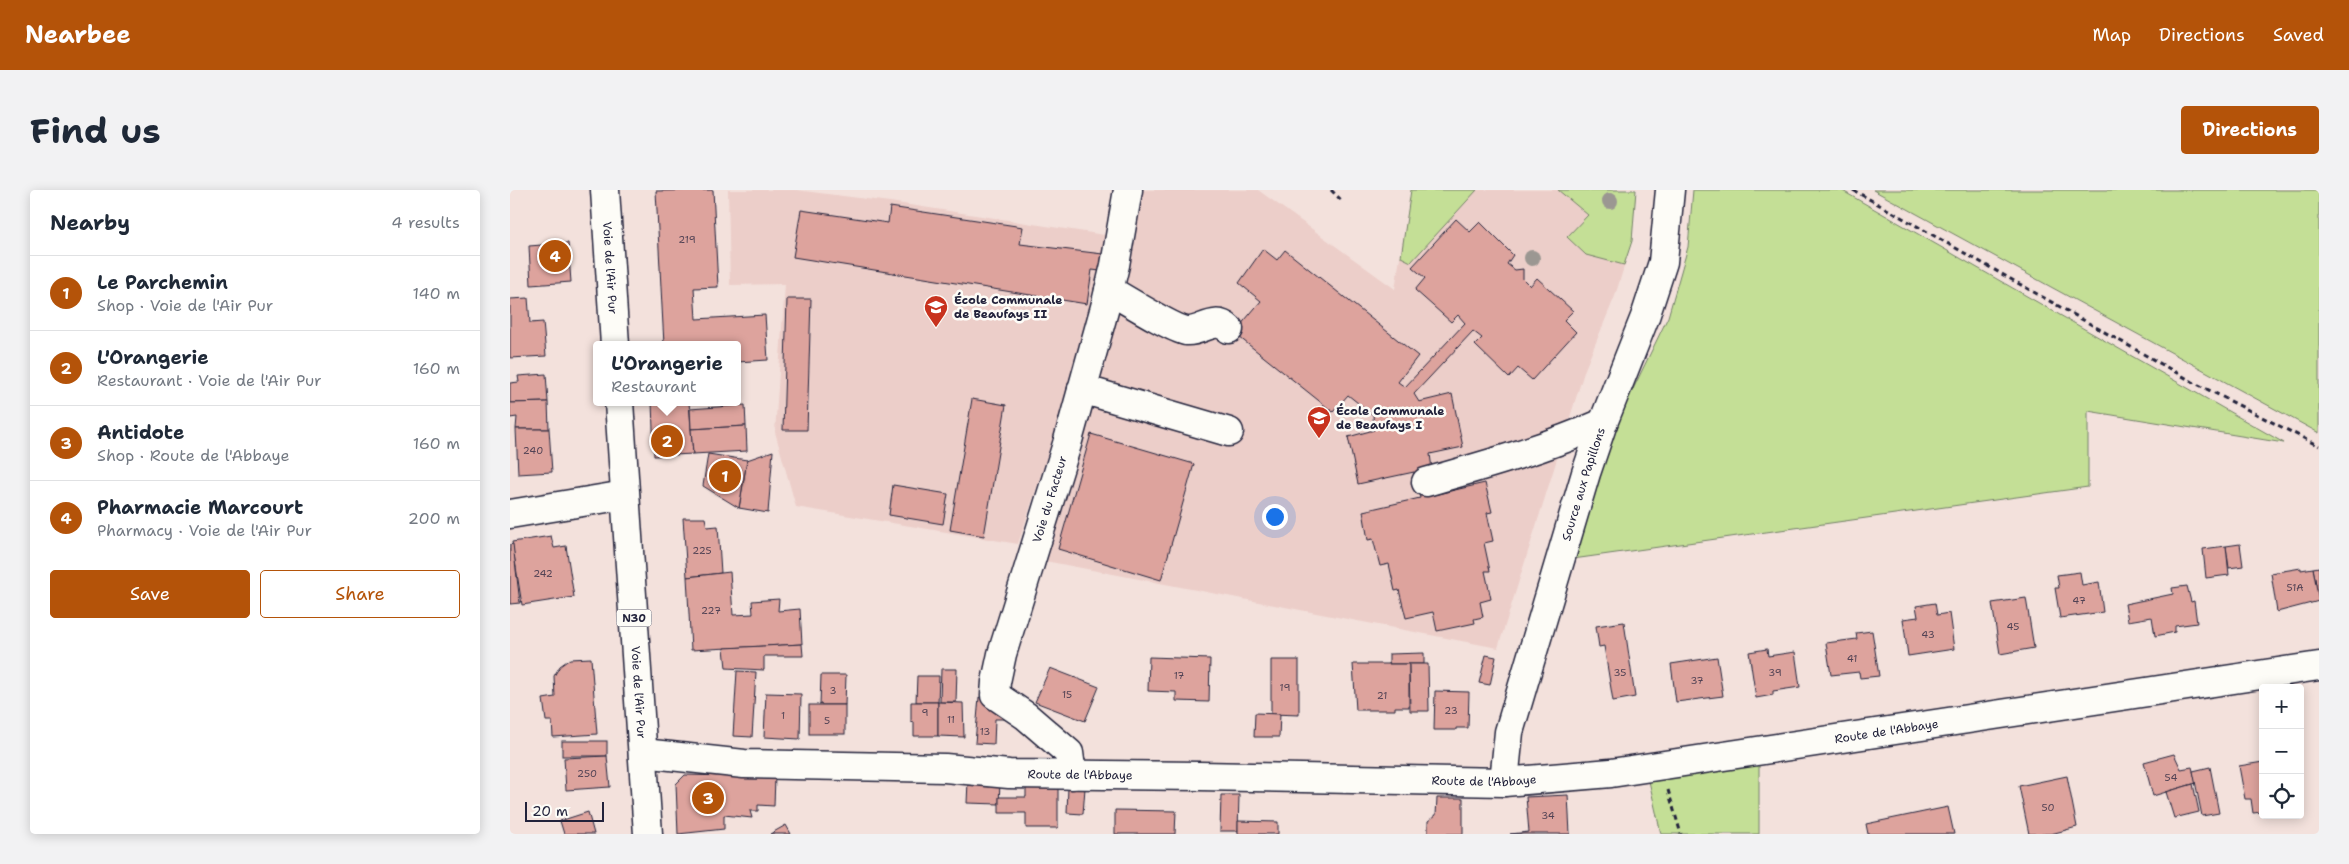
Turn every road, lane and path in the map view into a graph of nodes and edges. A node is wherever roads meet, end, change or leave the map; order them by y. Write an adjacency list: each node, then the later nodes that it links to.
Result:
1 (605, 190): 9 (street, Voie de l'Air Pur)
2 (1128, 190): 7 (street, Voie du Facteur)
3 (1331, 190): 6 (path)
4 (1670, 190): 12 (street, Source aux Papillons)
5 (1853, 190): 14 (path)
6 (1341, 200)
7 (1112, 278): 8 (street); 10 (street, Voie du Facteur)
8 (1230, 329)
9 (615, 341)
10 (1082, 389): 13 (street); 21 (street, Voie du Facteur)
11 (619, 406): 16 (street, Voie de l'Air Pur / N30)
12 (1603, 423): 15 (street); 22 (street, Source aux Papillons)
13 (1229, 432)
14 (2319, 446)
15 (1426, 482)
16 (625, 495): 17 (street); 19 (street, Voie de l'Air Pur / N30)
17 (510, 514)
18 (2319, 666): 20 (street, Route de l'Abbaye)
19 (643, 754): 21 (street, Route de l'Abbaye); 23 (street, Voie de l'Air Pur / N30)
20 (1660, 766): 22 (street, Route de l'Abbaye); 24 (path)
21 (1072, 775): 22 (street, Route de l'Abbaye)
22 (1504, 782)
23 (648, 834)
24 (1681, 834)

